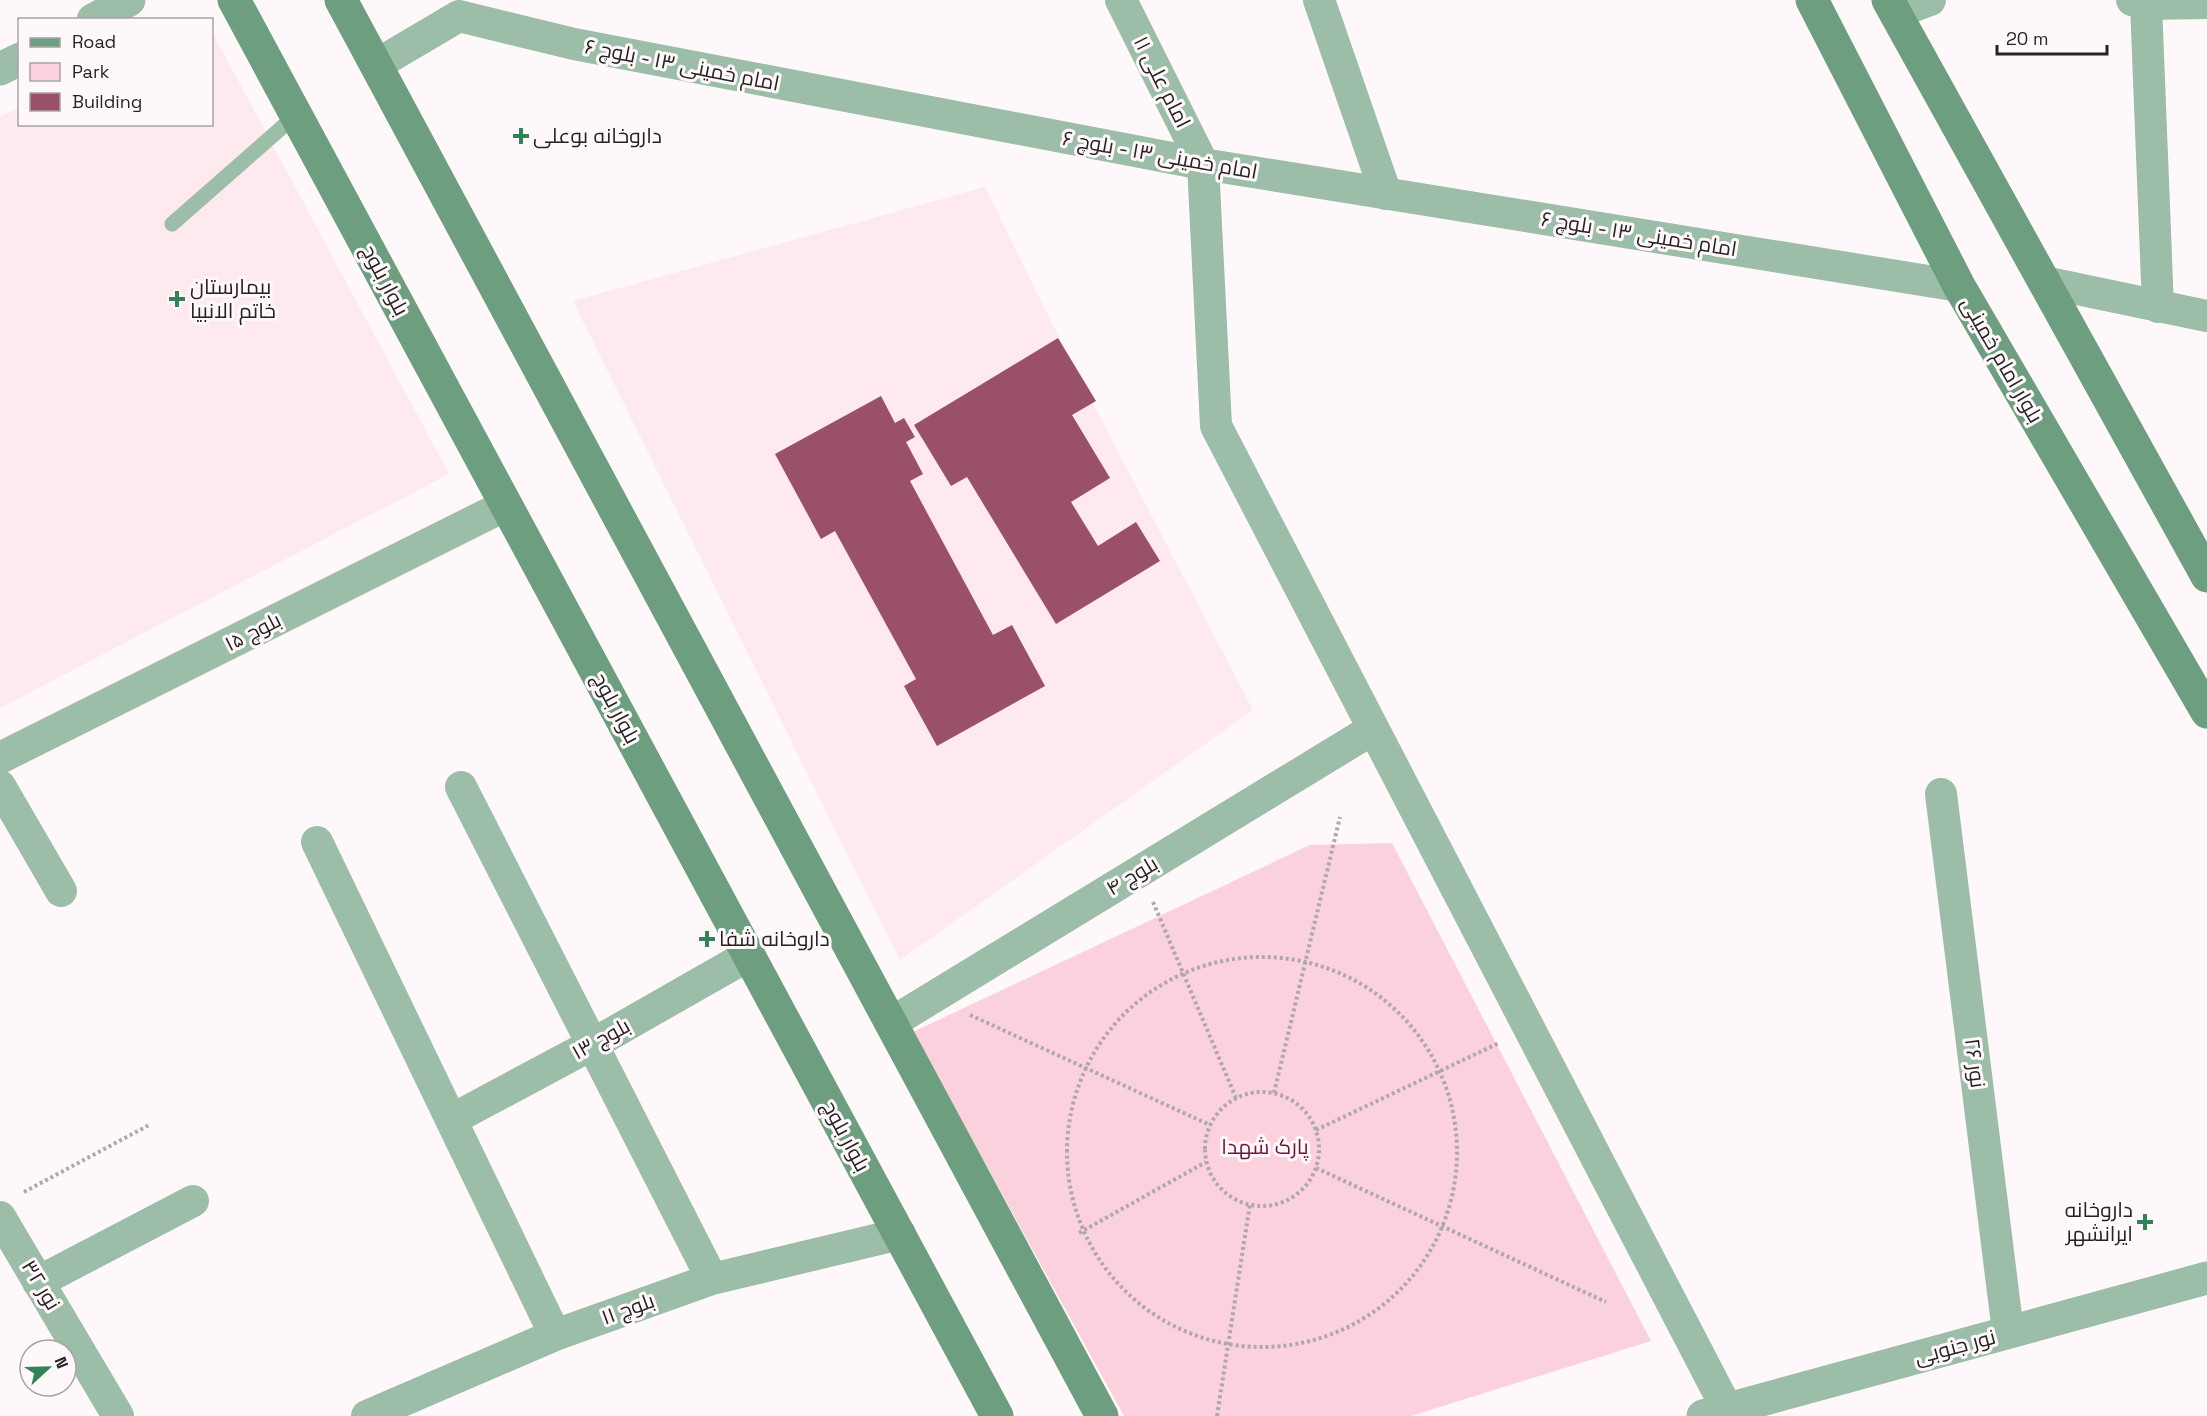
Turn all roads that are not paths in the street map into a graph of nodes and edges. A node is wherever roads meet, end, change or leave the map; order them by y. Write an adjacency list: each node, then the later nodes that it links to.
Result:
1 (129, 0): 11 (street)
2 (234, 0): 15 (main road, بلوار بلوچ)
3 (341, 0): 13 (main road)
4 (1121, 0): 16 (street, امام علی ۱۱)
5 (1319, 0): 17 (street)
6 (1812, 0): 20 (main road, بلوار امام خمینی)
7 (1930, 0): 10 (street)
8 (2139, 2): 9 (street); 21 (street)
9 (2207, 3)
10 (1891, 6): 19 (main road)
11 (97, 18)
12 (18, 60): 14 (street)
13 (376, 65): 16 (street, امام خمینی ۱۳ - بلوچ ۶); 34 (main road)
14 (0, 69)
15 (296, 115): 18 (lane); 23 (main road, بلوار بلوچ)
16 (1203, 164): 17 (street, امام خمینی ۱۳ - بلوچ ۶); 26 (street)
17 (1386, 194): 20 (street, امام خمینی ۱۳ - بلوچ ۶)
18 (172, 224)
19 (2044, 282): 21 (street); 24 (main road)
20 (1959, 286): 25 (main road, بلوار امام خمینی)
21 (2158, 307): 22 (street)
22 (2207, 316)
23 (506, 505): 27 (street, بلوچ ۱۵); 33 (main road, بلوار بلوچ)
24 (2207, 576)
25 (2207, 712)
26 (1373, 729): 34 (street, بلوچ ۴); 45 (street)
27 (0, 758)
28 (0, 786): 32 (street)
29 (461, 787): 35 (street)
30 (1941, 794): 43 (street, نور ۲۶)
31 (317, 842): 36 (street)
32 (61, 891)
33 (749, 955): 35 (street, بلوچ ۱۳); 39 (main road, بلوار بلوچ)
34 (891, 1023): 49 (main road)
35 (593, 1044): 36 (street, بلوچ ۱۳); 41 (street)
36 (451, 1120): 44 (street)
37 (193, 1201): 42 (street)
38 (10, 1206): 42 (street, نور ۳۲)
39 (900, 1234): 41 (street, بلوچ ۱۱); 48 (main road, بلوار بلوچ)
40 (2207, 1278): 43 (street, نور جنوبی)
41 (712, 1279): 44 (street, بلوچ ۱۱)
42 (38, 1282): 46 (street, نور ۳۲)
43 (2008, 1332): 45 (street, نور جنوبی)
44 (555, 1335): 47 (street, بلوچ ۱۱)
45 (1715, 1413)
46 (118, 1416)
47 (367, 1416)
48 (997, 1416)
49 (1102, 1416)

